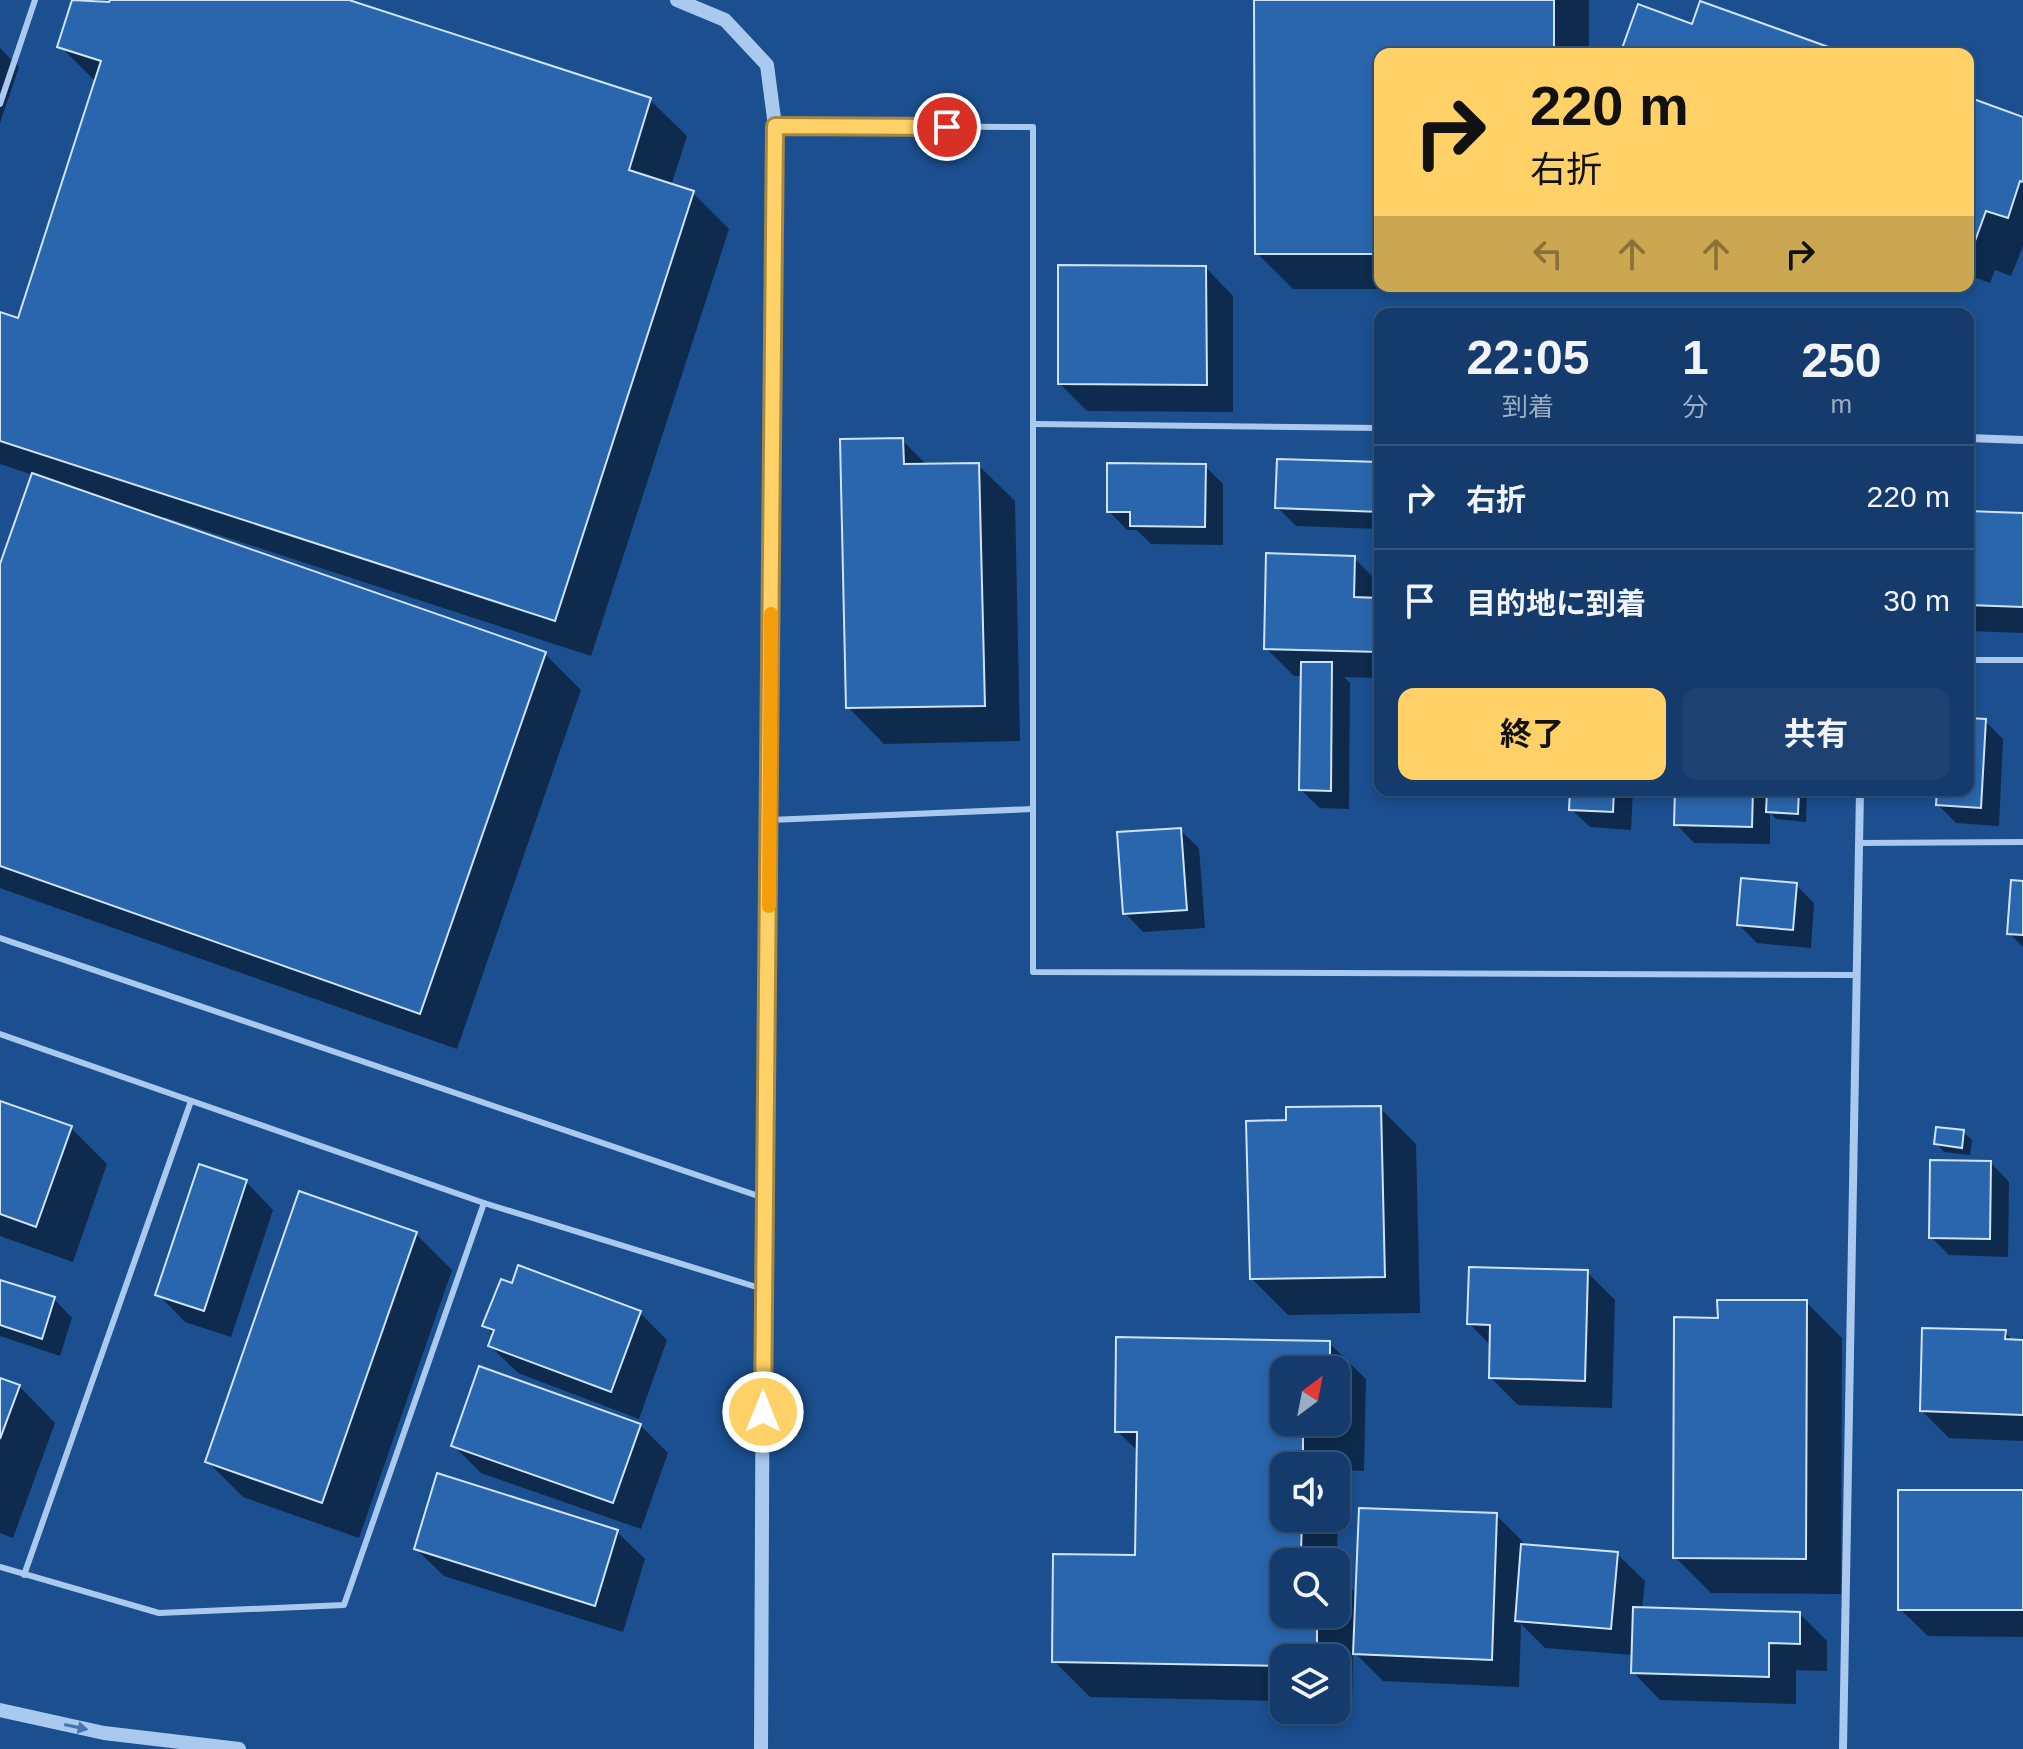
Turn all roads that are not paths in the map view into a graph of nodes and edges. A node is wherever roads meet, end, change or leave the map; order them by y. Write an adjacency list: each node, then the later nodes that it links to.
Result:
1 (35, 0): 3 (lane)
2 (677, 0): 4 (street)
3 (0, 104)
4 (775, 126): 5 (lane); 13 (street)
5 (1033, 424): 6 (lane); 12 (lane)
6 (1374, 428)
7 (1974, 438): 8 (street)
8 (2023, 440)
9 (1974, 660): 10 (lane)
10 (2023, 660)
11 (1860, 796): 15 (street)
12 (1033, 809): 13 (lane); 17 (lane)
13 (770, 820): 20 (street)
14 (2023, 842): 15 (lane)
15 (1859, 843): 17 (street)
16 (0, 938): 20 (lane)
17 (1856, 975): 28 (street)
18 (0, 1034): 19 (lane)
19 (191, 1101): 21 (lane); 24 (lane)
20 (764, 1198): 22 (street)
21 (484, 1203): 22 (lane); 24 (lane)
22 (763, 1289): 27 (street)
23 (0, 1567): 24 (lane)
24 (24, 1575)
25 (0, 1710): 26 (street, one-way to 26)
26 (239, 1749)
27 (761, 1749)
28 (1843, 1749)

